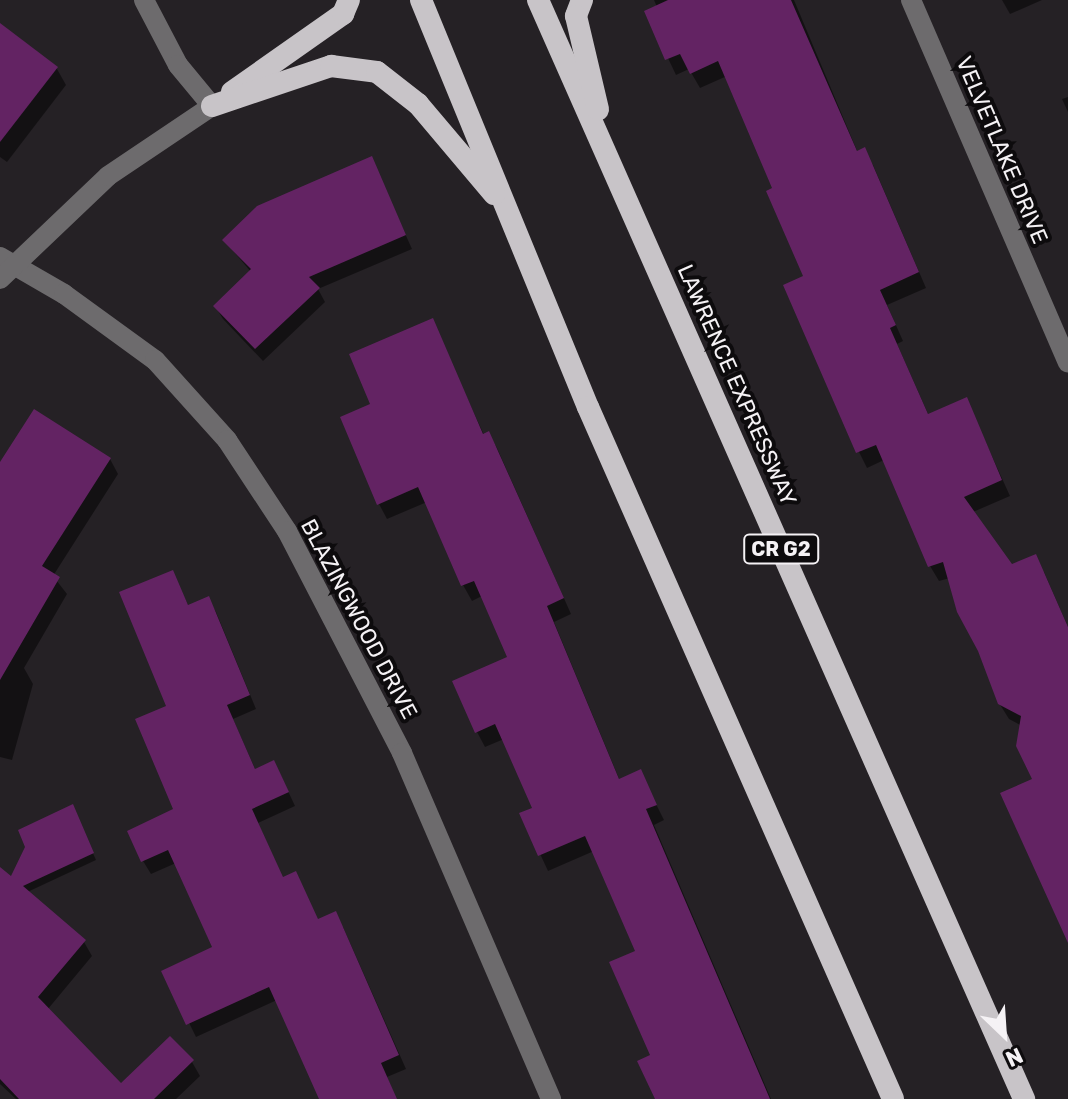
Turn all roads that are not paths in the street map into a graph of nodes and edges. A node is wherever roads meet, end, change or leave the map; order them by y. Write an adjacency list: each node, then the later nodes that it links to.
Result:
1 (144, 0): 7 (street)
2 (349, 0): 7 (highway)
3 (421, 0): 9 (highway)
4 (538, 0): 8 (highway, LAWRENCE EXPRESSWAY / CR G2)
5 (582, 0): 8 (highway)
6 (911, 0): 11 (street, VELVETLAKE DRIVE)
7 (212, 106): 9 (highway); 10 (street)
8 (610, 161): 14 (highway, LAWRENCE EXPRESSWAY / CR G2)
9 (509, 212): 13 (highway)
10 (5, 266): 12 (street, BLAZINGWOOD DRIVE)
11 (1068, 362)
12 (551, 1099)
13 (893, 1099)
14 (1024, 1099)

